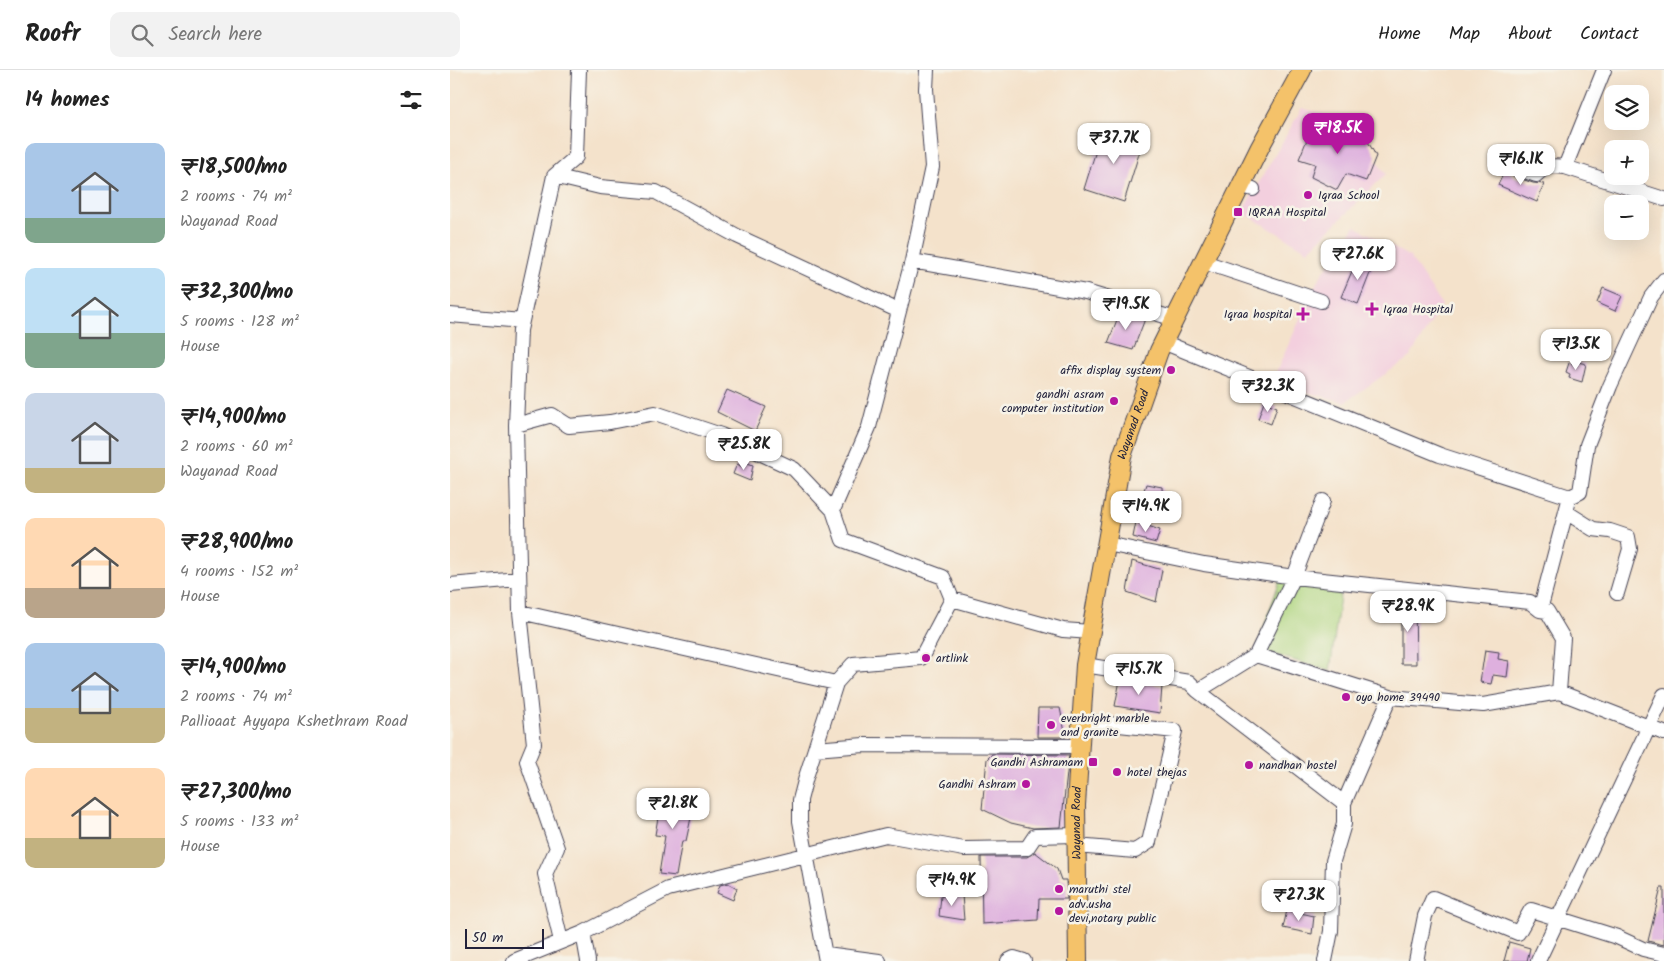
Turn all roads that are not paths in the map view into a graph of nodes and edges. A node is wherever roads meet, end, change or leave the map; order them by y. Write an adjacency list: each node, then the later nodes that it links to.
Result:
1 (580, 70): 7 (street)
2 (927, 70): 9 (street)
3 (1302, 70): 10 (main road, Wayanad Road)
4 (1604, 70): 5 (street)
5 (1565, 167): 6 (street); 8 (street)
6 (1516, 168)
7 (554, 176): 13 (street); 16 (street)
8 (1664, 199)
9 (912, 260): 13 (street); 15 (street)
10 (1204, 262): 12 (street); 15 (main road, Wayanad Road)
11 (1664, 280): 19 (street)
12 (1321, 300)
13 (899, 311): 21 (street)
14 (450, 315): 16 (street)
15 (1175, 319): 17 (main road, Wayanad Road)
16 (522, 321): 18 (street)
17 (1164, 342): 19 (street); 23 (main road, Wayanad Road)
18 (516, 425): 21 (street); 25 (street)
19 (1570, 497): 22 (street)
20 (1323, 501): 24 (street)
21 (833, 510): 28 (street)
22 (1566, 512): 27 (street); 29 (street)
23 (1106, 544): 24 (street); 31 (main road, Wayanad Road)
24 (1294, 577): 29 (street); 32 (street)
25 (519, 579): 26 (street); 30 (street)
26 (450, 586)
27 (1616, 593)
28 (952, 599): 31 (street); 34 (street)
29 (1540, 610): 36 (street)
30 (520, 612): 34 (street); 49 (street)
31 (1091, 632): 33 (main road, Wayanad Road)
32 (1256, 655): 35 (street); 38 (street)
33 (1086, 665): 35 (street); 39 (main road, Wayanad Road)
34 (836, 683): 43 (street)
35 (1198, 691): 44 (street)
36 (1559, 692): 38 (street); 40 (street)
37 (1664, 696): 40 (street)
38 (1390, 697): 44 (street)
39 (1082, 721): 42 (main road, Wayanad Road); 45 (street)
40 (1649, 726): 41 (street); 47 (street)
41 (1664, 733)
42 (1080, 746): 43 (street); 45 (main road, Wayanad Road)
43 (815, 749): 46 (street)
44 (1344, 804): 58 (street)
45 (1076, 840): 46 (street); 57 (main road, Wayanad Road)
46 (808, 855): 48 (street); 51 (street)
47 (1558, 918): 50 (street); 59 (street); 60 (street)
48 (583, 933): 49 (street); 53 (street)
49 (562, 941): 52 (street)
50 (1664, 954)
51 (826, 958): 54 (street)
52 (514, 961)
53 (588, 961)
54 (878, 961)
55 (1008, 961): 56 (street)
56 (1024, 961)
57 (1078, 961)
58 (1325, 961)
59 (1416, 961)
60 (1538, 961)

